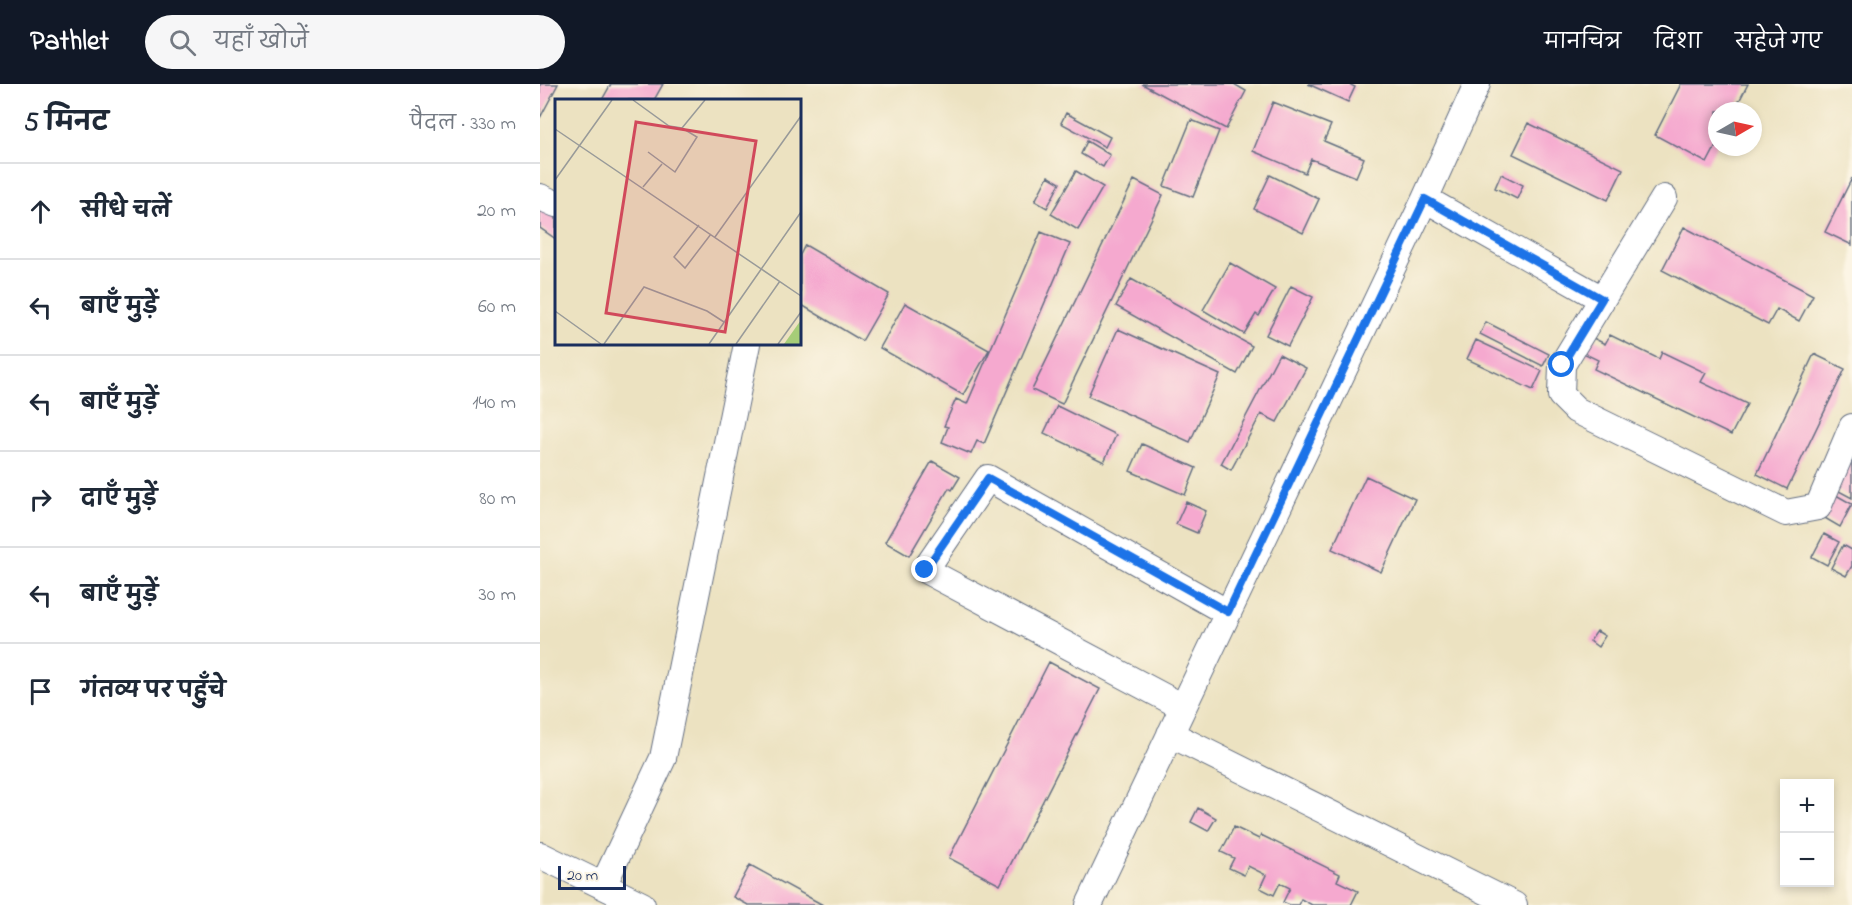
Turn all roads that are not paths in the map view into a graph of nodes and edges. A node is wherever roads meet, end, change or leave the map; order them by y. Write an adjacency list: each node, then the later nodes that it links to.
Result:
1 (1477, 84): 4 (street)
2 (540, 197): 5 (street)
3 (1664, 198): 6 (street)
4 (1425, 199): 6 (street); 9 (street)
5 (555, 204)
6 (1602, 299): 8 (street)
7 (747, 345): 13 (street)
8 (1852, 427)
9 (1228, 612): 10 (street); 10 (street)
10 (1183, 707): 11 (street)
11 (1170, 734): 15 (street); 16 (street)
12 (540, 855): 13 (street)
13 (603, 886): 14 (street)
14 (642, 905)
15 (1089, 905)
16 (1514, 905)

